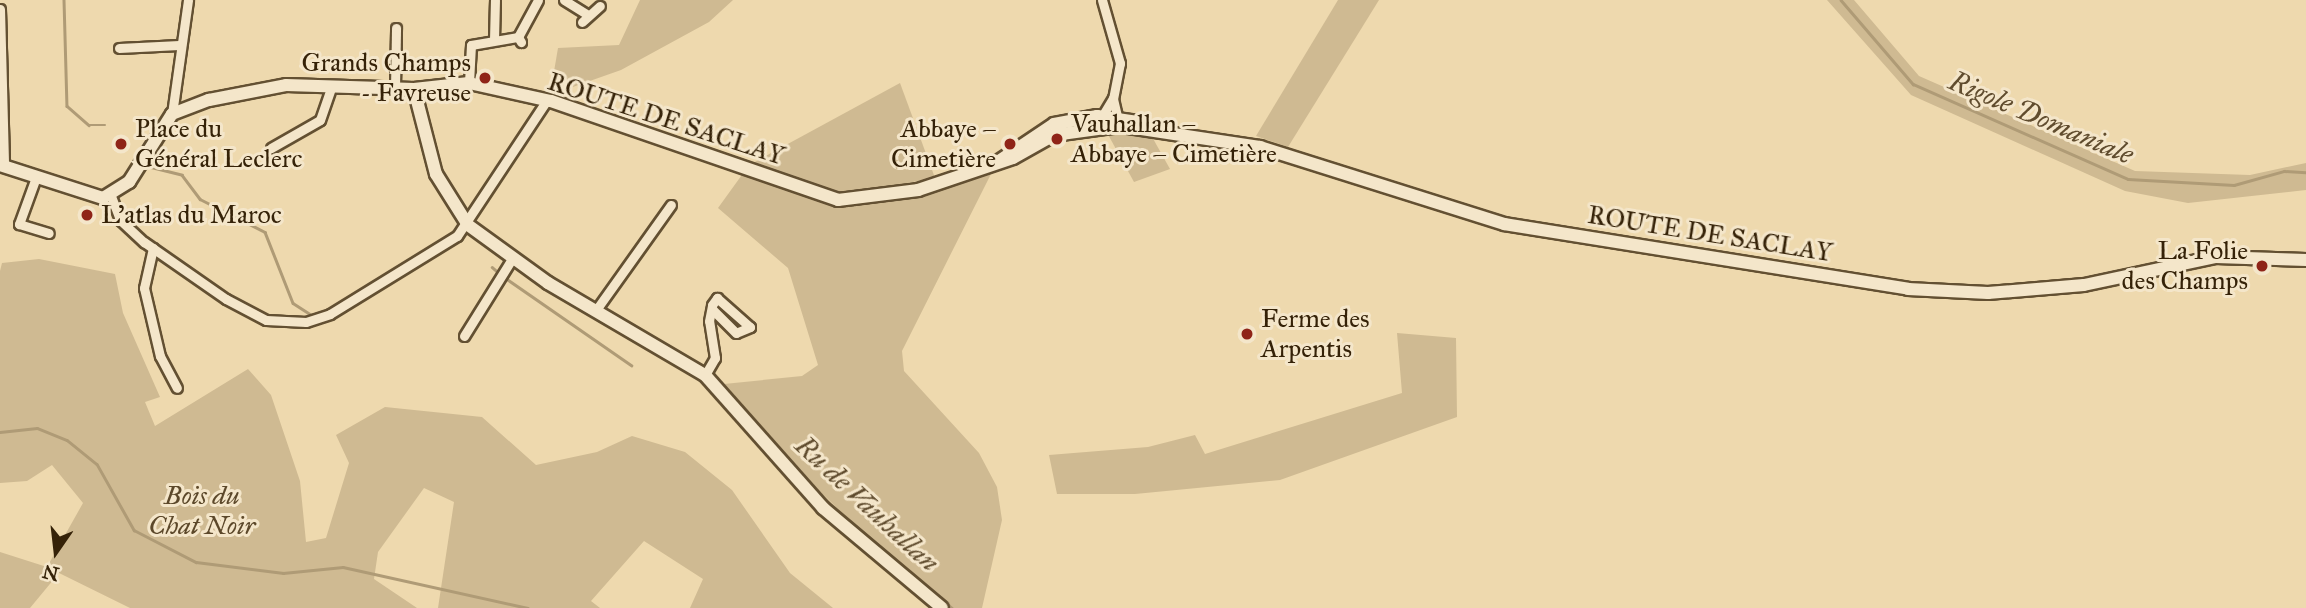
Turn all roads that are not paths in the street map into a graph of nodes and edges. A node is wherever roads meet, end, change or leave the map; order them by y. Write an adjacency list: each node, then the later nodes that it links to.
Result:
1 (188, 0): 10 (street)
2 (495, 0): 9 (street)
3 (538, 0): 9 (street)
4 (564, 0): 6 (street)
5 (1102, 0): 16 (street)
6 (600, 6)
7 (0, 9): 25 (street)
8 (396, 28): 14 (street)
9 (494, 40): 12 (street)
10 (179, 45): 11 (street); 18 (street)
11 (119, 48)
12 (470, 83): 15 (main road, ROUTE DE SACLAY); 17 (main road, ROUTE DE SACLAY)
13 (332, 86): 14 (main road, ROUTE DE SACLAY); 18 (main road, ROUTE DE SACLAY); 23 (street)
14 (395, 88): 15 (main road, ROUTE DE SACLAY)
15 (414, 89): 29 (main road)
16 (1113, 99): 19 (street); 20 (street)
17 (547, 100): 24 (main road, ROUTE DE SACLAY); 29 (street)
18 (172, 114): 27 (main road)
19 (1102, 116): 20 (main road, ROUTE DE SACLAY); 24 (main road, ROUTE DE SACLAY)
20 (1117, 116): 21 (street, ROUTE DE SACLAY); 22 (main road, ROUTE DE SACLAY)
21 (1077, 128): 22 (main road, ROUTE DE SACLAY); 24 (main road, ROUTE DE SACLAY)
22 (1159, 129): 33 (main road, ROUTE DE SACLAY)
23 (271, 148)
24 (996, 163)
25 (2, 166): 26 (main road)
26 (35, 180): 27 (main road); 30 (street)
27 (111, 196): 31 (street)
28 (671, 205): 35 (street)
29 (468, 225): 31 (street); 32 (main road)
30 (49, 233)
31 (153, 248): 38 (street)
32 (512, 260): 35 (main road); 36 (street)
33 (2306, 260)
34 (712, 309): 34 (street); 37 (street)
35 (596, 310): 37 (main road)
36 (464, 336)
37 (705, 375): 39 (main road)
38 (177, 388)
39 (942, 608)

